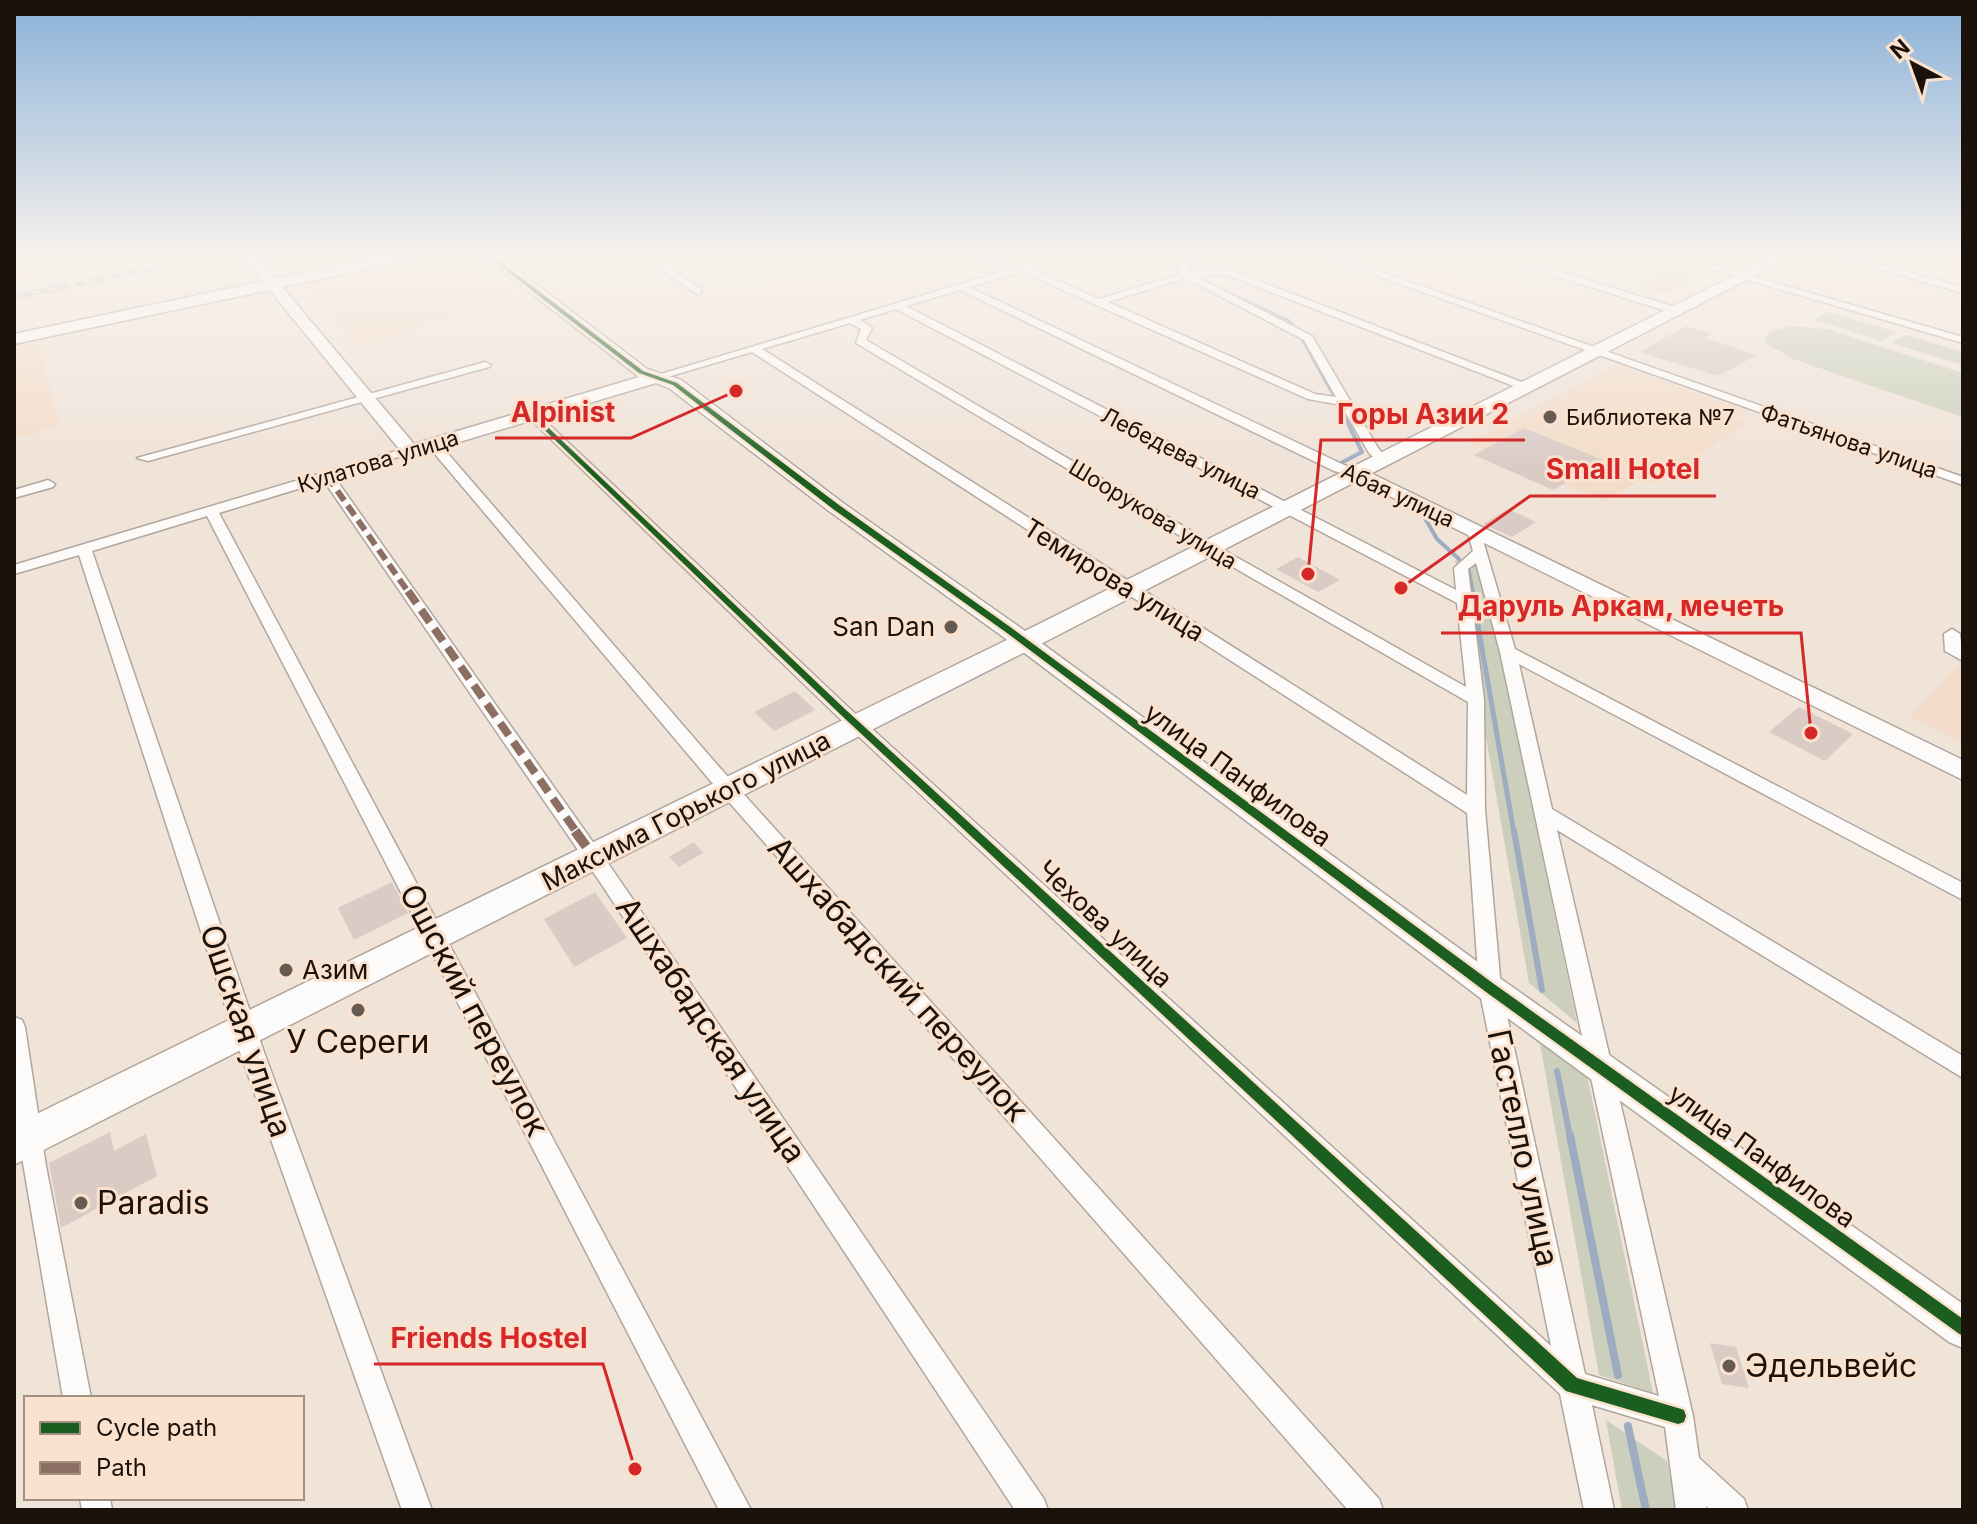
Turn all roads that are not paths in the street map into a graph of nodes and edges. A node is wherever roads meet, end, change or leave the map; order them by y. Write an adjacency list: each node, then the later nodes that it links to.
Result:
1 (70, 327): 14 (main road)
2 (308, 327): 21 (street)
3 (583, 327): 19 (street, улица Панфилова)
4 (824, 327): 16 (street, Кулатова улица)
5 (865, 327): 36 (street, Шоорукова улица)
6 (939, 327): 33 (street, Лебедева улица)
7 (1045, 327): 28 (street, Абая улица)
8 (1155, 327): 22 (street)
9 (1287, 327): 22 (street)
10 (1370, 327): 20 (street)
11 (1526, 327): 17 (street, Фатьянова улица)
12 (1647, 327): 17 (main road, Максима Горького улица)
13 (1919, 327): 15 (street)
14 (14, 339)
15 (1963, 340)
16 (753, 348): 19 (street, Кулатова улица); 39 (street, Темирова улица)
17 (1598, 353): 20 (main road, Максима Горького улица); 30 (street, Фатьянова улица)
18 (485, 365): 21 (street)
19 (657, 377): 23 (street, Кулатова улица); 42 (street, улица Панфилова)
20 (1528, 388): 27 (main road, Максима Горького улица)
21 (365, 398): 25 (street); 26 (street)
22 (1345, 402): 27 (street)
23 (532, 415): 24 (street, Кулатова улица); 46 (street, Чехова улица)
24 (433, 444): 25 (street, Кулатова улица); 48 (street, Ашхабадский переулок)
25 (410, 451): 29 (street, Кулатова улица)
26 (143, 458)
27 (1383, 462): 28 (main road, Максима Горького улица)
28 (1360, 474): 33 (main road, Максима Горького улица); 35 (street, Абая улица)
29 (327, 476): 34 (street, Кулатова улица); 51 (street, Ашхабадская улица)
30 (1963, 481)
31 (48, 484): 32 (street)
32 (14, 494)
33 (1289, 509): 36 (main road, Максима Горького улица); 40 (street, Лебедева улица)
34 (211, 511): 37 (street, Кулатова улица); 53 (street, Ошский переулок)
35 (1477, 541): 40 (street, Гастелло улица); 43 (street); 47 (street, Абая улица)
36 (1210, 548): 39 (main road, Максима Горького улица); 45 (street, Шоорукова улица)
37 (84, 549): 38 (street, Кулатова улица); 56 (street, Ошская улица)
38 (14, 570)
39 (1128, 590): 42 (main road, Максима Горького улица); 49 (street, Темирова улица)
40 (1465, 601): 45 (street, Гастелло улица)
41 (1952, 634): 44 (street)
42 (1024, 642): 46 (main road, Максима Горького улица); 54 (street, улица Панфилова)
43 (1508, 652): 50 (street); 52 (street)
44 (1963, 656)
45 (1476, 700): 49 (street, Гастелло улица)
46 (857, 726): 48 (main road, Максима Горького улица); 61 (street, Чехова улица)
47 (1963, 771)
48 (729, 790): 51 (main road, Максима Горького улица); 68 (street, Ашхабадский переулок)
49 (1476, 810): 54 (street, Гастелло улица)
50 (1543, 812): 57 (street); 58 (street)
51 (594, 857): 53 (main road, Максима Горького улица); 67 (street, Ашхабадская улица)
52 (1963, 892)
53 (435, 936): 56 (main road, Максима Горького улица); 66 (street, Ошский переулок)
54 (1490, 988): 57 (street, улица Панфилова); 61 (street, Гастелло улица)
55 (14, 1027): 59 (street)
56 (245, 1031): 59 (main road, Максима Горького улица); 65 (street, Ошская улица)
57 (1598, 1064): 60 (street, улица Панфилова); 63 (street)
58 (1963, 1068)
59 (22, 1142): 62 (street)
60 (1963, 1328)
61 (1572, 1385): 63 (street, Чехова улица); 69 (street, Гастелло улица)
62 (77, 1396)
63 (1678, 1416): 64 (street)
64 (1683, 1464): 70 (street); 71 (street)
65 (417, 1510)
66 (736, 1510)
67 (1033, 1510)
68 (1368, 1510)
69 (1599, 1510)
70 (1691, 1510)
71 (1733, 1510)

